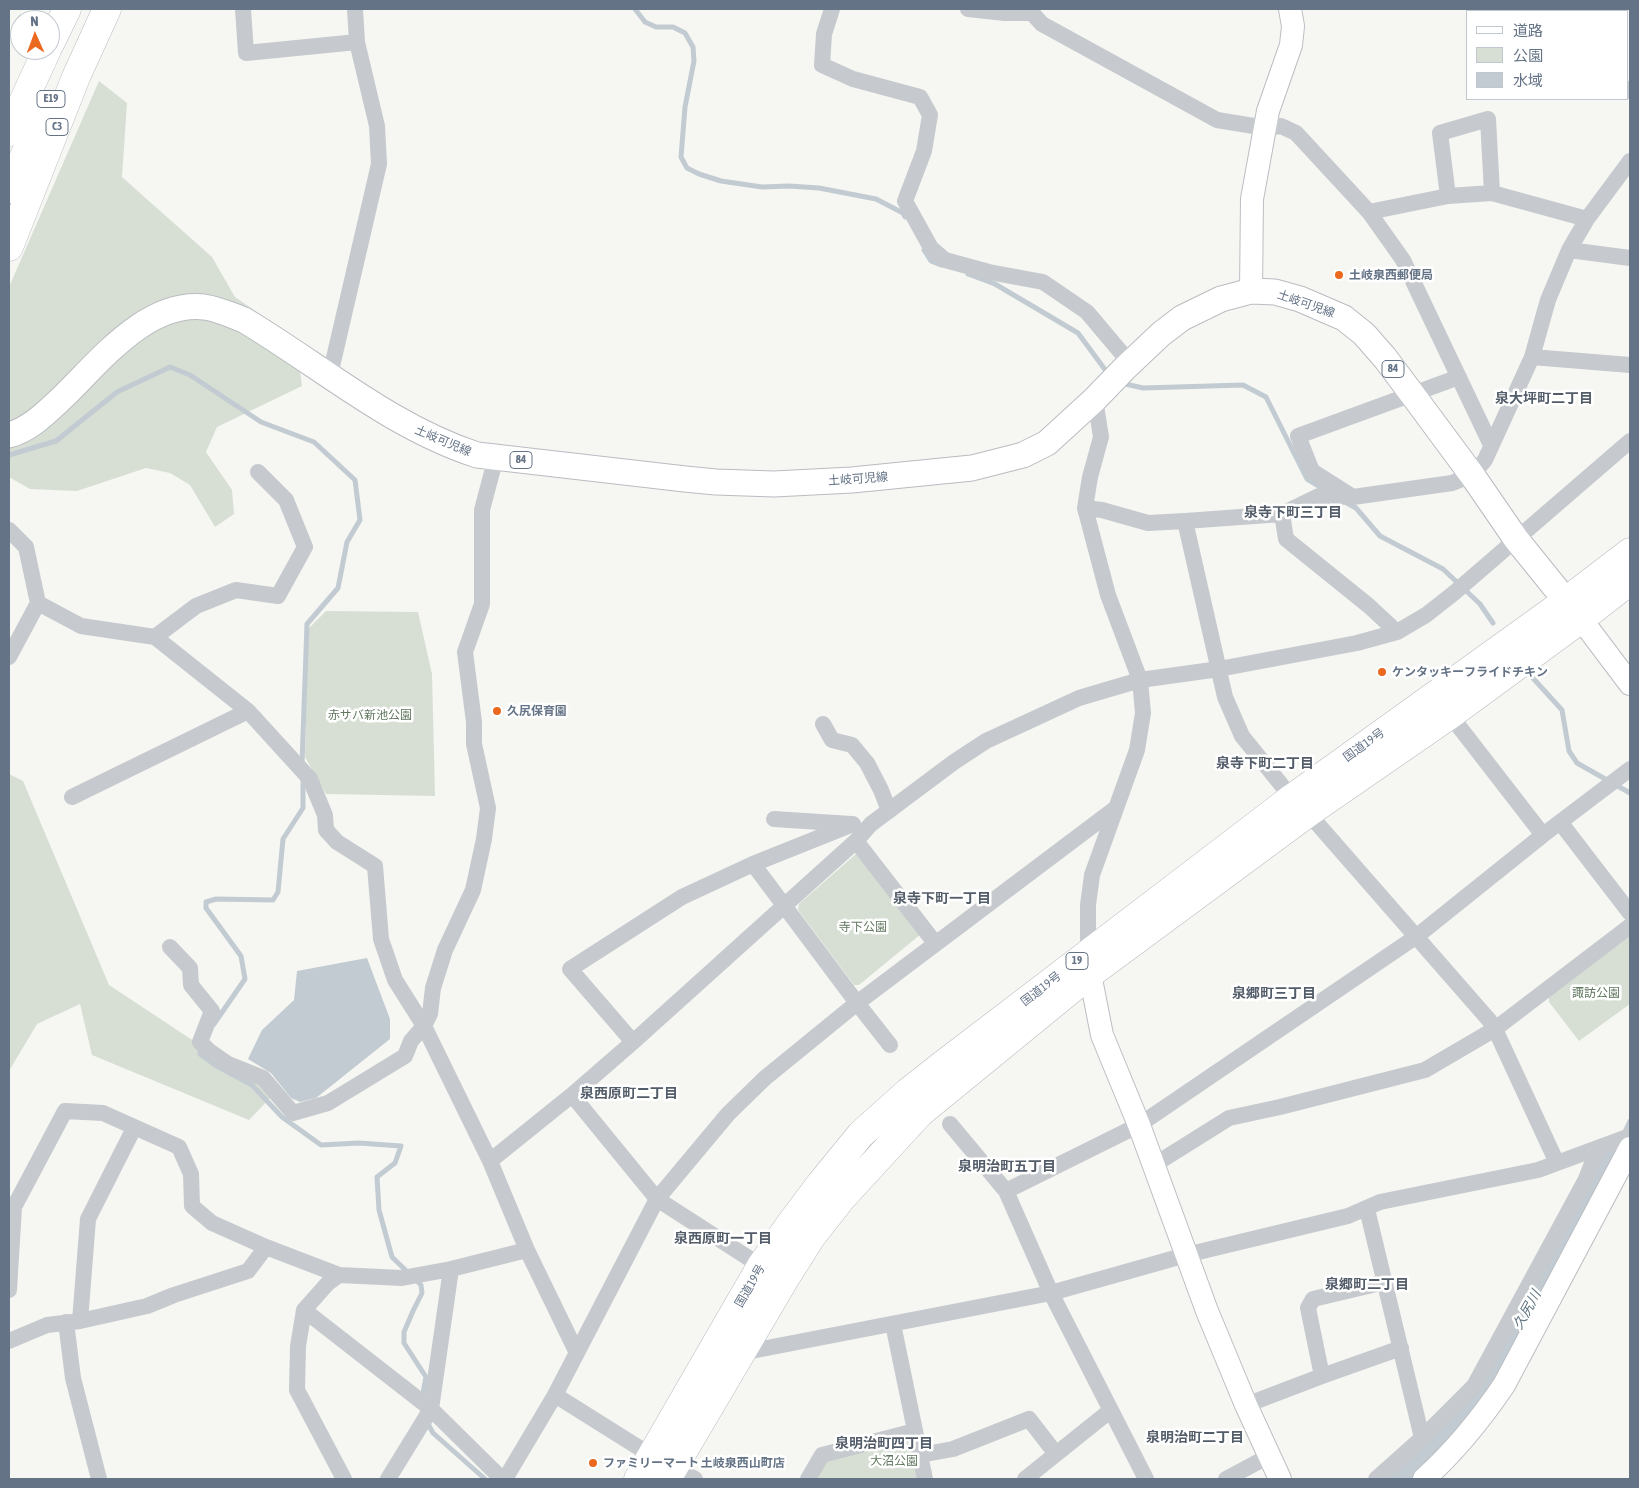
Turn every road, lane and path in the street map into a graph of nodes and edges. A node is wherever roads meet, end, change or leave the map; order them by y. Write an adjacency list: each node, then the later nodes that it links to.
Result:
1 (67, 9): 9 (highway)
2 (94, 9): 17 (highway, E19)
3 (107, 9): 22 (highway, C3)
4 (243, 9): 10 (street)
5 (355, 9): 10 (street)
6 (832, 9): 28 (street)
7 (968, 9): 14 (street)
8 (1290, 9): 14 (street)
9 (60, 23)
10 (356, 42): 29 (street)
11 (25, 60): 13 (highway)
12 (42, 60): 15 (highway, E19)
13 (9, 90)
14 (1266, 128): 20 (street); 25 (street)
15 (9, 132)
16 (1630, 161): 21 (street)
17 (9, 189)
18 (1492, 192): 19 (street); 19 (street); 21 (street)
19 (1448, 196): 20 (street)
20 (1369, 212): 30 (street)
21 (1587, 219): 23 (street)
22 (9, 247)
23 (1569, 250): 24 (street); 26 (street)
24 (1630, 258)
25 (1250, 291): 28 (main road, 土岐可児線 / 84); 32 (main road, 土岐可児線 / 84)
26 (1532, 357): 27 (street); 35 (street)
27 (1630, 365)
28 (1127, 366): 31 (main road, 土岐可児線 / 84)
29 (330, 375): 33 (main road, 土岐可児線 / 84); 36 (main road, 土岐可児線 / 84)
30 (1460, 377): 32 (street); 35 (street)
31 (1100, 394): 36 (main road, 土岐可児線 / 84); 40 (street)
32 (1412, 394): 38 (main road, 土岐可児線 / 84); 39 (street)
33 (9, 435)
34 (1630, 441): 44 (street)
35 (1492, 446): 38 (street)
36 (496, 457): 78 (street)
37 (258, 472): 50 (street)
38 (1472, 475): 39 (street); 44 (main road, 土岐可児線 / 84)
39 (1353, 497): 41 (street)
40 (1085, 508): 42 (street); 53 (street)
41 (1282, 514): 42 (street); 49 (street)
42 (1185, 522): 52 (street)
43 (9, 530): 47 (street)
44 (1516, 539): 48 (main road, 土岐可児線 / 84); 49 (street)
45 (1630, 552): 48 (highway, 国道19号 / 19)
46 (1630, 581): 48 (highway, 国道19号 / 19)
47 (38, 604): 50 (street); 51 (street)
48 (1573, 610): 54 (street); 56 (highway, 国道19号 / 19); 60 (highway, 国道19号 / 19)
49 (1397, 632): 52 (street)
50 (155, 636): 55 (street)
51 (9, 657)
52 (1219, 670): 53 (street); 60 (street)
53 (1140, 680): 61 (street); 62 (street)
54 (1630, 684)
55 (248, 711): 59 (street); 78 (street)
56 (1450, 715): 60 (highway, 国道19号 / 19); 67 (street)
57 (823, 724): 62 (street)
58 (1630, 769): 64 (street)
59 (72, 797)
60 (1300, 805): 73 (street); 76 (highway, 国道19号 / 19)
61 (1116, 808): 74 (street); 76 (street)
62 (889, 810): 66 (street)
63 (774, 819): 65 (street)
64 (1560, 822): 67 (street); 71 (street)
65 (853, 824): 66 (street); 69 (street)
66 (871, 824): 68 (street)
67 (1543, 835): 73 (street)
68 (856, 841): 70 (street); 74 (street)
69 (753, 864): 70 (street); 80 (street)
70 (785, 907): 77 (street); 80 (street)
71 (1630, 913)
72 (1630, 926): 79 (street)
73 (1417, 936): 79 (street); 84 (street)
74 (935, 944): 77 (street)
75 (170, 947): 78 (street)
76 (1089, 963): 84 (street); 98 (highway, 国道19号 / 19); 110 (highway, 国道19号 / 19)
77 (857, 1003): 81 (street); 93 (street)
78 (424, 1026): 89 (street)
79 (1495, 1029): 90 (street); 91 (street)
80 (633, 1042): 82 (street)
81 (890, 1045)
82 (572, 1095): 89 (street); 93 (street)
83 (950, 1124): 92 (street)
84 (1139, 1125): 91 (street); 92 (street)
85 (134, 1128): 95 (street); 102 (street); 105 (street)
86 (1630, 1136): 87 (street)
87 (1598, 1148): 90 (street); 117 (street)
88 (1630, 1148): 134 (street)
89 (490, 1161): 96 (street)
90 (1557, 1163): 94 (street)
91 (1154, 1165): 97 (street)
92 (1006, 1191): 103 (street)
93 (657, 1200): 98 (street); 109 (street)
94 (1367, 1209): 97 (street); 101 (street)
95 (266, 1247): 100 (street); 105 (street)
96 (527, 1250): 99 (street); 109 (street)
97 (1186, 1255): 103 (street); 113 (street)
98 (761, 1266): 121 (highway, 国道19号 / 19)
99 (451, 1269): 100 (street); 114 (street)
100 (339, 1275): 104 (street)
101 (1385, 1282): 108 (street); 111 (street)
102 (9, 1290)
103 (1050, 1293): 106 (street); 115 (street)
104 (304, 1310): 114 (street); 123 (street)
105 (73, 1321): 107 (street); 122 (street)
106 (893, 1324): 110 (street); 116 (street)
107 (9, 1341)
108 (1401, 1348): 111 (street); 117 (street)
109 (576, 1352): 112 (street)
110 (741, 1353): 121 (highway, 国道19号 / 19)
111 (1322, 1376): 113 (street)
112 (555, 1395): 121 (street); 125 (street)
113 (1246, 1405): 120 (street)
114 (432, 1409): 124 (street); 125 (street)
115 (1111, 1410): 118 (street); 130 (street)
116 (915, 1431): 119 (street); 127 (street)
117 (1422, 1438): 133 (street)
118 (1056, 1454): 119 (street); 129 (street)
119 (920, 1455): 128 (street)
120 (1269, 1456): 131 (street); 132 (street)
121 (672, 1470): 126 (highway, 国道19号 / 19)
122 (99, 1479)
123 (344, 1479)
124 (388, 1479)
125 (503, 1479)
126 (638, 1479)
127 (808, 1479)
128 (925, 1479)
129 (1024, 1479)
130 (1146, 1479)
131 (1226, 1479)
132 (1280, 1479)
133 (1376, 1479)
134 (1424, 1479)

